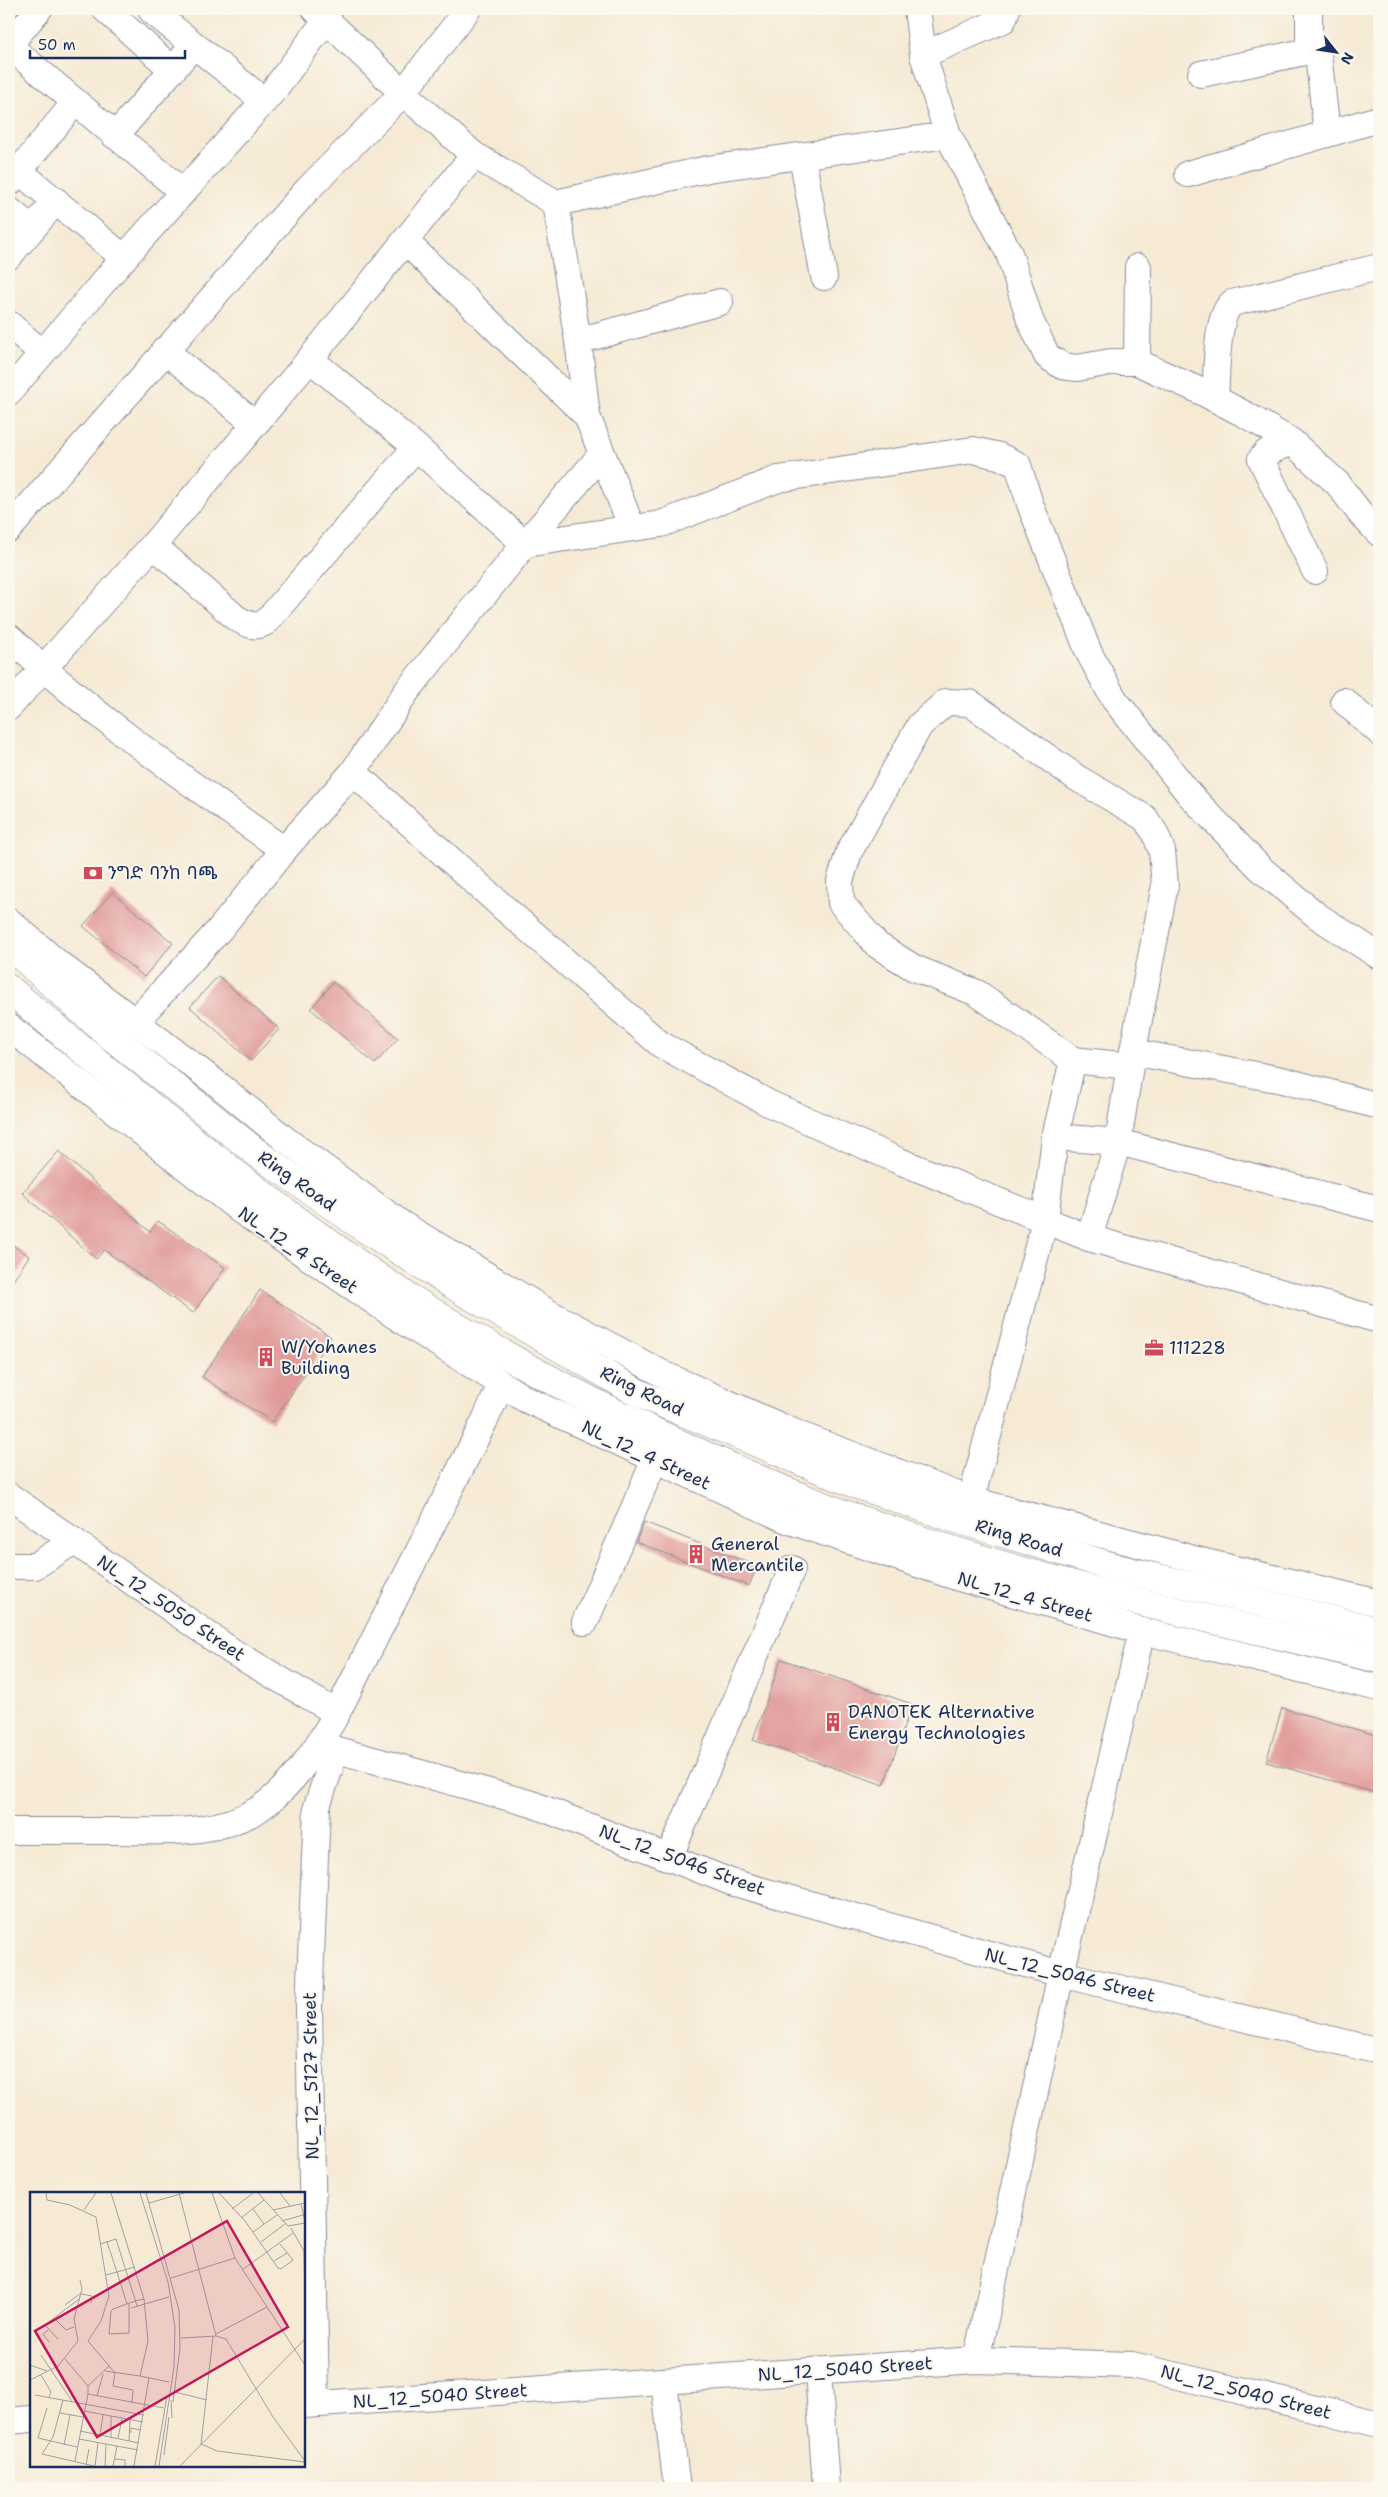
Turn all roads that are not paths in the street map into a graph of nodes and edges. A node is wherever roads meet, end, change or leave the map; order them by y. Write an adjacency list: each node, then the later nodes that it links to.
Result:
1 (40, 9): 11 (street)
2 (105, 9): 9 (street)
3 (468, 9): 16 (street)
4 (917, 9): 13 (street)
5 (1006, 9): 13 (street)
6 (1309, 9): 12 (street)
7 (153, 10): 9 (street); 10 (street)
8 (321, 14): 16 (street); 17 (street)
9 (132, 32): 14 (street)
10 (194, 45): 14 (street); 17 (street)
11 (9, 46): 18 (street)
12 (1309, 51): 15 (street); 20 (street)
13 (923, 55): 21 (street)
14 (173, 70): 22 (street)
15 (1200, 74)
16 (402, 93): 23 (street); 41 (street)
17 (264, 101): 27 (street)
18 (75, 102): 22 (street); 26 (street)
19 (1379, 119): 20 (street)
20 (1327, 134): 25 (street)
21 (948, 135): 24 (street); 44 (street)
22 (115, 136): 27 (street)
23 (474, 155): 29 (street); 32 (street)
24 (802, 156): 29 (street); 37 (street)
25 (1188, 174)
26 (14, 177): 28 (street)
27 (183, 192): 34 (street)
28 (56, 201): 31 (street); 34 (street)
29 (556, 203): 40 (street)
30 (9, 210): 31 (street)
31 (32, 229): 33 (street)
32 (405, 241): 43 (street); 47 (street)
33 (9, 256)
34 (124, 258): 42 (street)
35 (1138, 267): 44 (street)
36 (1379, 267): 46 (street)
37 (824, 277)
38 (720, 302): 40 (street)
39 (9, 324): 42 (street)
40 (578, 341): 47 (street)
41 (164, 350): 48 (street); 53 (street)
42 (41, 352): 45 (street)
43 (310, 359): 48 (street); 50 (street)
44 (1136, 362): 46 (street)
45 (9, 392)
46 (1215, 399): 49 (street)
47 (587, 416): 51 (street)
48 (254, 423): 55 (street)
49 (1292, 442): 54 (street); 57 (street)
50 (416, 447): 55 (street); 56 (street)
51 (602, 454): 52 (street); 56 (street)
52 (632, 528): 56 (street); 67 (street)
53 (9, 529)
54 (1379, 533)
55 (153, 544): 59 (street)
56 (525, 544): 63 (street)
57 (1315, 571)
58 (9, 637): 59 (street)
59 (42, 668): 61 (street); 64 (street)
60 (1344, 701): 62 (street)
61 (9, 707)
62 (1379, 732)
63 (354, 772): 64 (street); 77 (street)
64 (284, 850): 69 (street)
65 (9, 921): 69 (street)
66 (9, 945): 90 (highway, Ring Road)
67 (1379, 956)
68 (9, 989): 91 (highway, Ring Road)
69 (135, 1022): 83 (street)
70 (9, 1026): 80 (street, NL_12_4 Street)
71 (1132, 1059): 72 (street); 72 (street); 73 (street); 75 (street)
72 (1073, 1060): 74 (street)
73 (1379, 1106)
74 (1055, 1137): 75 (street); 77 (street)
75 (1118, 1142): 76 (street); 78 (street)
76 (1379, 1209)
77 (1045, 1220): 78 (street); 83 (street)
78 (1089, 1238): 79 (street)
79 (1379, 1320)
80 (500, 1385): 81 (street, NL_12_4 Street); 93 (street)
81 (655, 1460): 88 (street); 89 (street, NL_12_4 Street)
82 (9, 1496): 84 (street, NL_12_5050 Street)
83 (971, 1500): 87 (street)
84 (74, 1541): 85 (street); 93 (street, NL_12_5050 Street)
85 (9, 1566)
86 (792, 1569): 96 (street)
87 (1379, 1603)
88 (585, 1622)
89 (1142, 1631): 92 (street, NL_12_4 Street); 97 (street)
90 (1379, 1631)
91 (1379, 1659)
92 (1379, 1688)
93 (337, 1713): 94 (street)
94 (328, 1748): 95 (street); 96 (street, NL_12_5046 Street); 102 (street, NL_12_5127 Street)
95 (9, 1831)
96 (669, 1858): 97 (street, NL_12_5046 Street)
97 (1060, 1974): 98 (street, NL_12_5046 Street); 99 (street)
98 (1379, 2051)
99 (976, 2360): 100 (street, NL_12_5040 Street); 105 (street, NL_12_5040 Street)
100 (818, 2371): 101 (street, NL_12_5040 Street); 107 (street)
101 (664, 2381): 102 (street, NL_12_5040 Street); 106 (street)
102 (310, 2404)
103 (30, 2419): 104 (street)
104 (9, 2421)
105 (1379, 2424)
106 (677, 2488)
107 (826, 2488)

